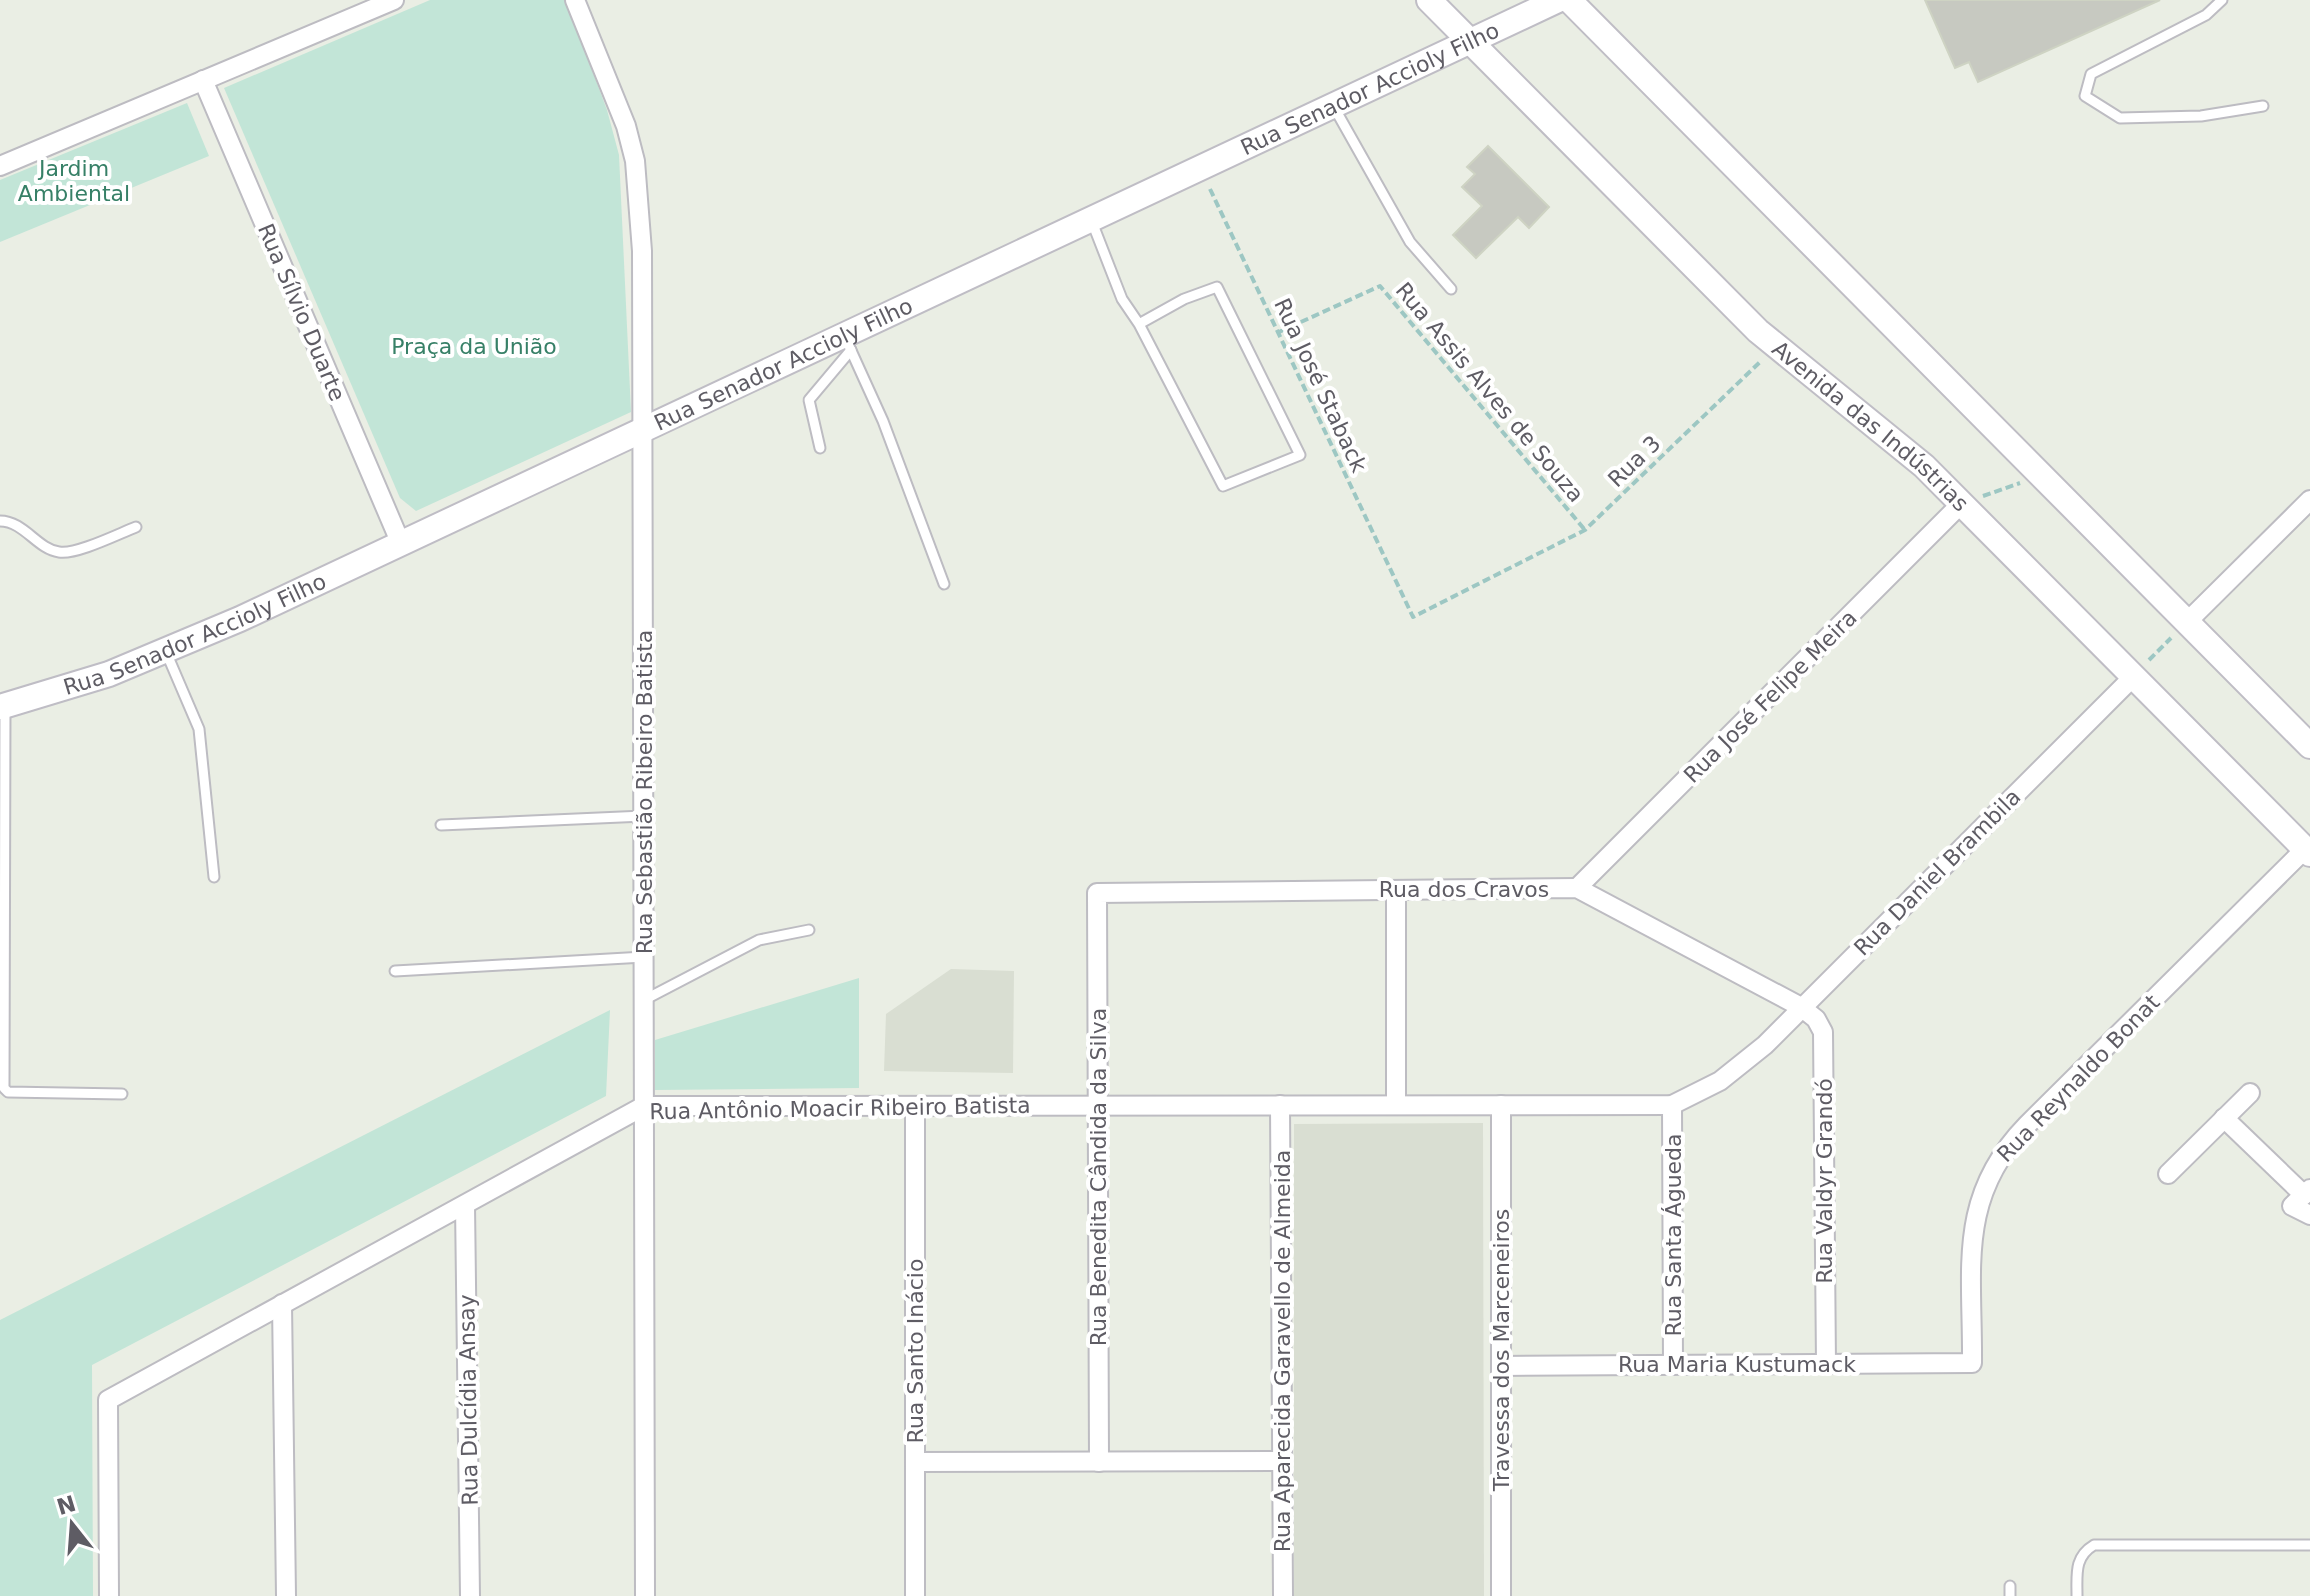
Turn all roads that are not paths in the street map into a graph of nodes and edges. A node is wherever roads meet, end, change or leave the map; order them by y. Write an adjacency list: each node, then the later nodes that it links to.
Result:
1 (394, 0): 8 (street)
2 (575, 0): 16 (street, Rua Sebastião Ribeiro Batista)
3 (1429, 0): 7 (main road, Avenida das Indústrias)
4 (1558, 0): 7 (main road, Rua Senador Accioly Filho)
5 (1569, 0): 24 (main road)
6 (2222, 0): 10 (lane)
7 (1470, 41): 9 (main road, Rua Senador Accioly Filho); 19 (main road, Avenida das Indústrias)
8 (203, 80): 11 (street); 22 (street, Rua Sílvio Duarte)
9 (1333, 106): 12 (main road, Rua Senador Accioly Filho); 13 (lane)
10 (2263, 106)
11 (0, 166)
12 (1091, 219): 14 (lane); 15 (main road, Rua Senador Accioly Filho)
13 (1451, 289)
14 (1139, 324): 14 (lane)
15 (847, 343): 16 (main road, Rua Senador Accioly Filho); 17 (lane); 23 (lane)
16 (643, 430): 22 (main road, Rua Senador Accioly Filho); 29 (street, Rua Sebastião Ribeiro Batista)
17 (820, 448)
18 (2310, 500): 24 (street)
19 (1962, 503): 26 (main road, Avenida das Indústrias); 33 (street, Rua José Felipe Meira)
20 (0, 521): 21 (lane)
21 (136, 527)
22 (401, 544): 25 (main road, Rua Senador Accioly Filho)
23 (944, 584)
24 (2187, 622): 28 (main road)
25 (166, 652): 27 (main road, Rua Senador Accioly Filho); 32 (lane)
26 (2134, 676): 31 (main road, Avenida das Indústrias); 40 (street, Rua Daniel Brambila)
27 (2, 707): 42 (lane)
28 (2310, 746)
29 (644, 816): 30 (lane); 37 (street, Rua Sebastião Ribeiro Batista)
30 (441, 825)
31 (2307, 852): 56 (street, Rua Reynaldo Bonat)
32 (214, 877)
33 (1577, 888): 34 (street, Rua dos Cravos); 40 (street, Rua dos Cravos)
34 (1396, 890): 35 (street, Rua dos Cravos); 44 (street)
35 (1097, 893): 49 (street, Rua Benedita Cândida da Silva)
36 (809, 930): 39 (lane)
37 (644, 957): 38 (lane); 39 (street, Rua Sebastião Ribeiro Batista)
38 (395, 971)
39 (644, 1000): 47 (street, Rua Sebastião Ribeiro Batista)
40 (1801, 1007): 46 (street, Rua Daniel Brambila); 57 (street, Rua Valdyr Grandó)
41 (2250, 1093): 50 (street)
42 (122, 1094)
43 (1280, 1105): 44 (street, Rua Antônio Moacir Ribeiro Batista); 49 (street, Rua Antônio Moacir Ribeiro Batista); 60 (street, Rua Aparecida Garavello de Almeida)
44 (1396, 1105): 45 (street, Rua Antônio Moacir Ribeiro Batista)
45 (1501, 1105): 46 (street); 59 (street, Travessa dos Marceneiros)
46 (1672, 1105): 58 (street, Rua Santa Águeda)
47 (644, 1106): 48 (street, Rua Antônio Moacir Ribeiro Batista); 53 (street, Rua Antônio Moacir Ribeiro Batista); 67 (street, Rua Sebastião Ribeiro Batista)
48 (915, 1106): 49 (street, Rua Antônio Moacir Ribeiro Batista); 61 (street, Rua Santo Inácio)
49 (1097, 1106): 62 (street, Rua Benedita Cândida da Silva)
50 (2224, 1118): 51 (street); 52 (street)
51 (2168, 1174)
52 (2302, 1197): 54 (street)
53 (465, 1205): 55 (street, Rua Antônio Moacir Ribeiro Batista); 66 (street, Rua Dulcídia Ansay)
54 (2310, 1215)
55 (282, 1304): 64 (street, Rua Antônio Moacir Ribeiro Batista); 65 (street)
56 (1972, 1363): 57 (street, Rua Maria Kustumack)
57 (1826, 1364): 58 (street, Rua Maria Kustumack)
58 (1673, 1365): 59 (street, Rua Maria Kustumack)
59 (1501, 1366): 70 (street, Travessa dos Marceneiros)
60 (1282, 1461): 62 (street); 69 (street, Rua Aparecida Garavello de Almeida)
61 (915, 1462): 62 (street); 68 (street, Rua Santo Inácio)
62 (1099, 1462)
63 (2310, 1545): 71 (lane)
64 (109, 1596)
65 (286, 1596)
66 (470, 1596)
67 (645, 1596)
68 (915, 1596)
69 (1283, 1596)
70 (1501, 1596)
71 (2077, 1596)

